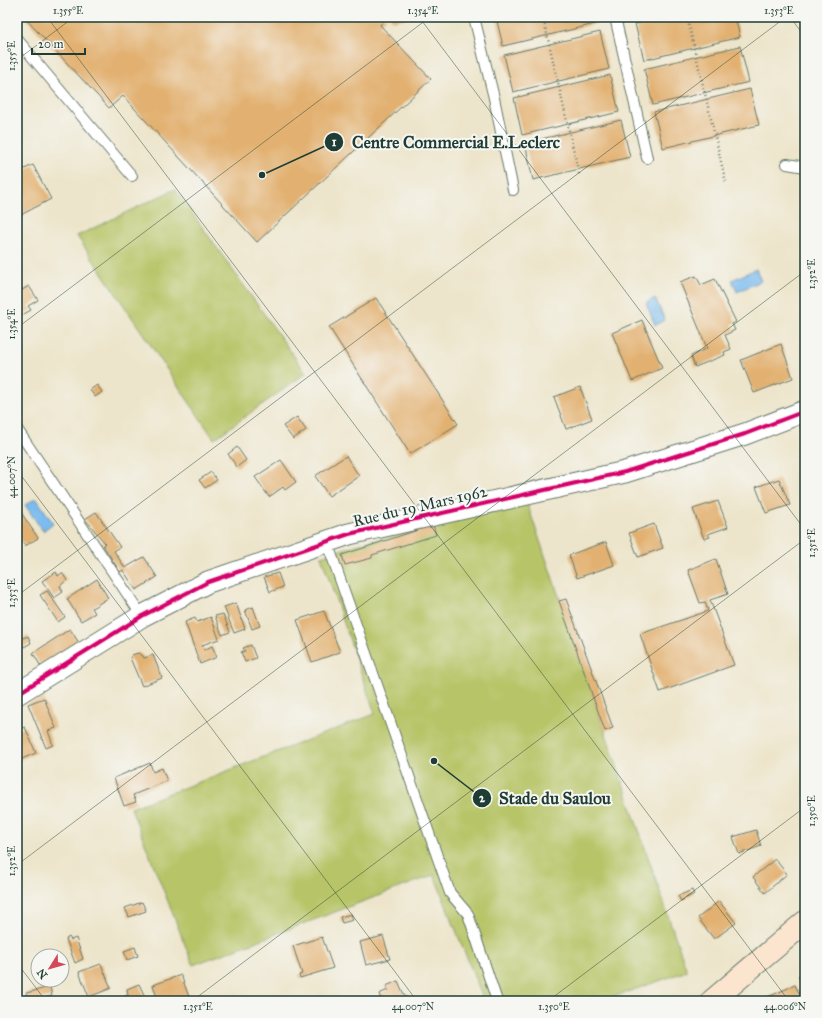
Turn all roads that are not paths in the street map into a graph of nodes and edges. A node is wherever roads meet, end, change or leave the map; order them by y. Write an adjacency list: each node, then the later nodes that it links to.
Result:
1 (474, 17): 8 (lane)
2 (615, 17): 4 (lane)
3 (17, 39): 7 (lane)
4 (647, 158)
5 (787, 164): 6 (lane)
6 (805, 167)
7 (132, 176)
8 (514, 190)
9 (805, 411): 11 (street, Rue du 19 Mars 1962)
10 (17, 429): 12 (lane)
11 (327, 542): 12 (street, Rue du 19 Mars 1962); 15 (lane)
12 (142, 616): 13 (street, Rue du 19 Mars 1962)
13 (17, 694)
14 (805, 922): 16 (main road)
15 (497, 1001)
16 (712, 1001)

